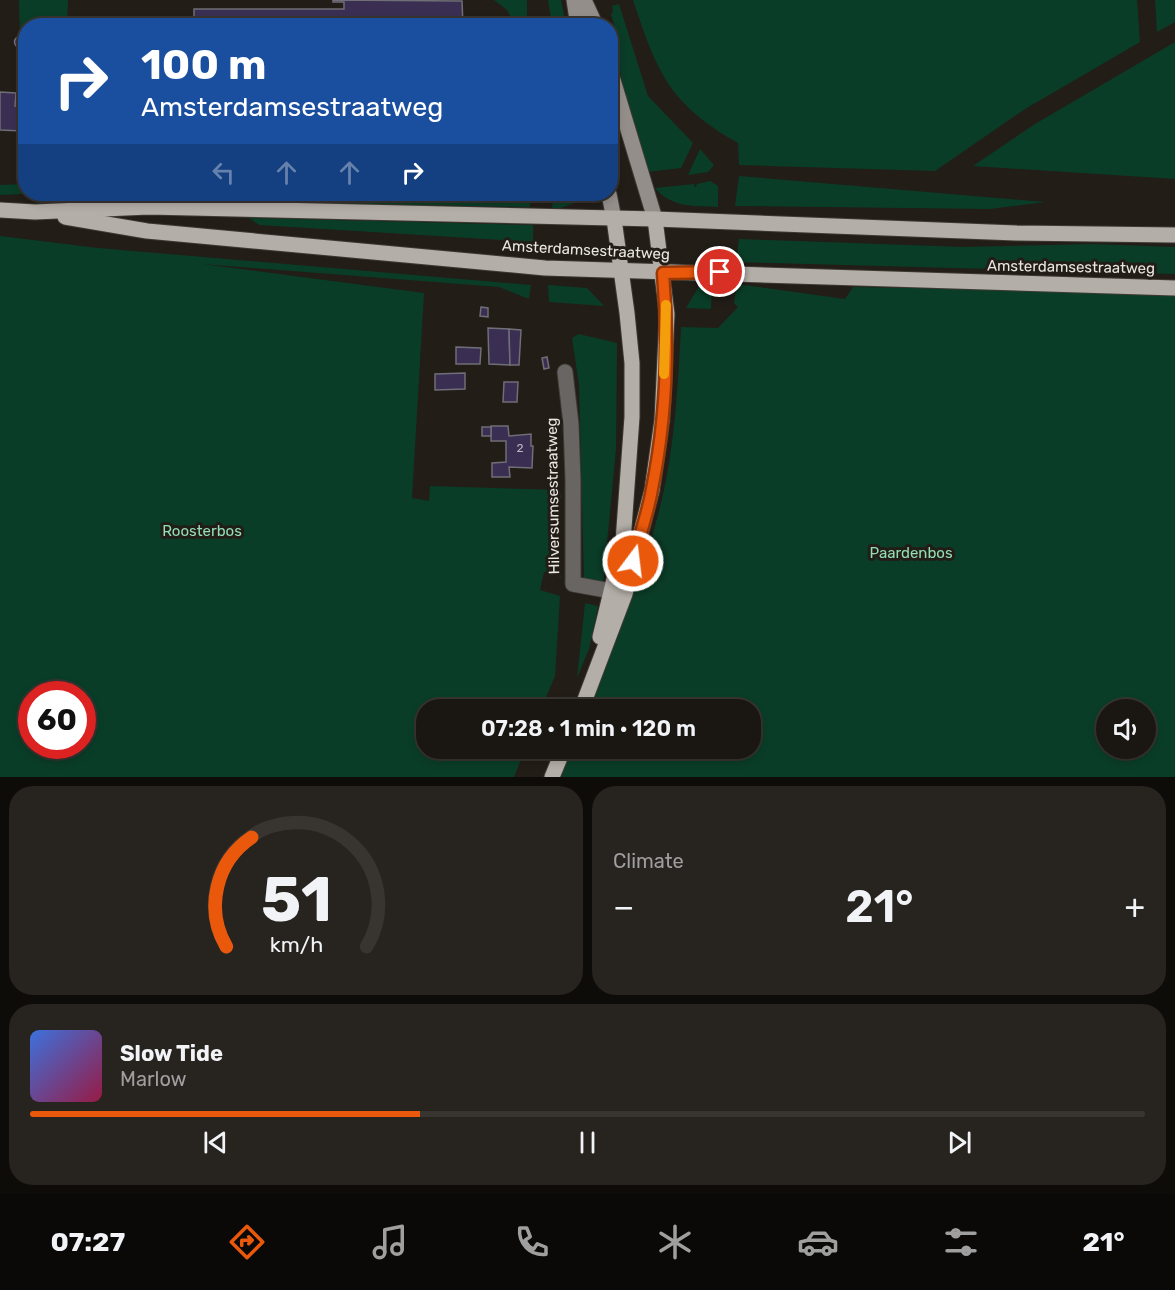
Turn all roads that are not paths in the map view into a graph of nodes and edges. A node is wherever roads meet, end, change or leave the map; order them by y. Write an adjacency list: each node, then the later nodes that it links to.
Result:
1 (574, 0): 3 (main road)
2 (584, 0): 4 (main road)
3 (577, 18)
4 (592, 18)
5 (618, 96): 10 (main road)
6 (610, 201): 9 (main road)
7 (0, 210): 8 (main road, Amsterdamsestraatweg)
8 (35, 212): 9 (main road, Amsterdamsestraatweg); 12 (main road, Amsterdamsestraatweg)
9 (614, 219): 10 (main road, Amsterdamsestraatweg); 12 (main road)
10 (655, 219): 11 (main road, Amsterdamsestraatweg); 13 (main road)
11 (1175, 235)
12 (622, 271): 13 (main road, Amsterdamsestraatweg); 16 (main road)
13 (663, 273): 14 (main road, Amsterdamsestraatweg); 16 (main road)
14 (1175, 288)
15 (565, 372): 16 (street, Hilversumsestraatweg)
16 (618, 592): 17 (main road)
17 (585, 699)
18 (559, 759): 19 (main road)
19 (552, 777)

